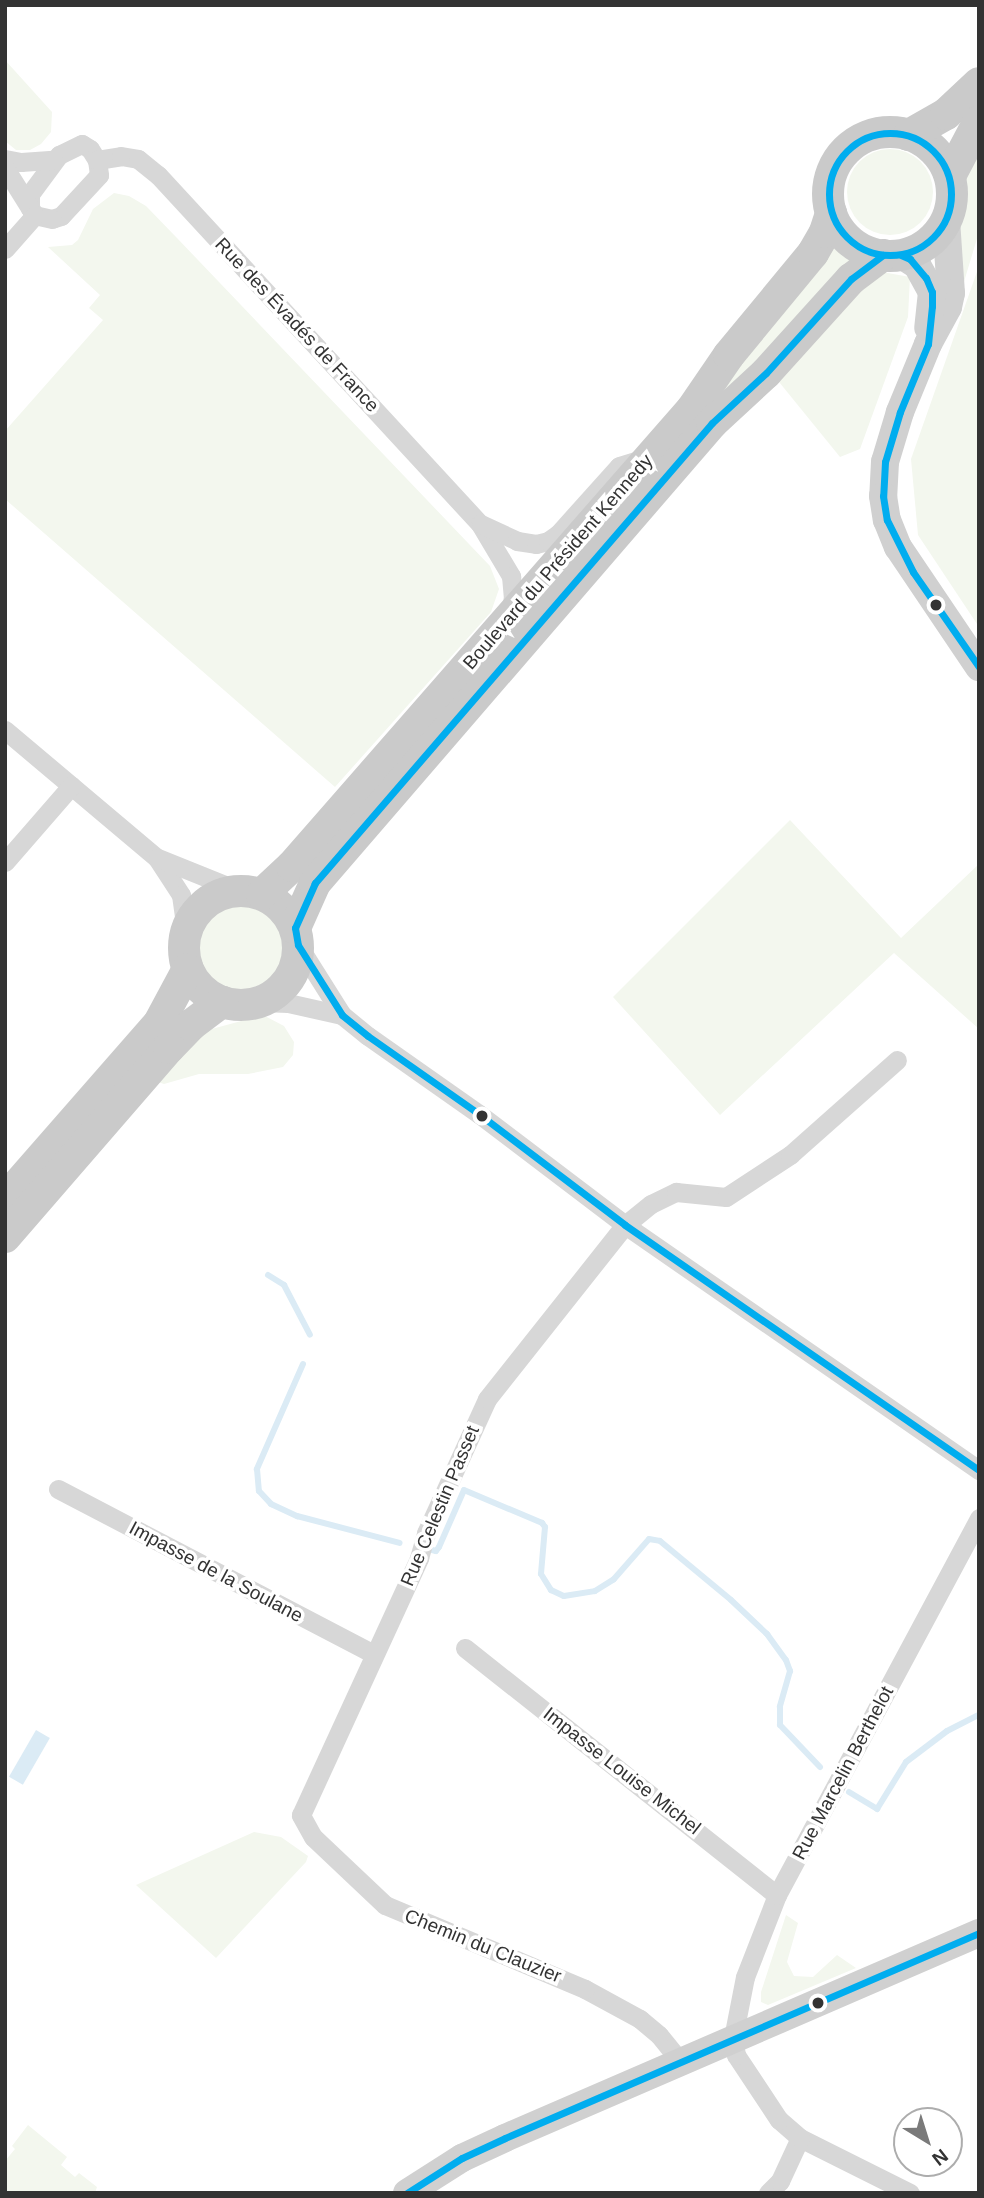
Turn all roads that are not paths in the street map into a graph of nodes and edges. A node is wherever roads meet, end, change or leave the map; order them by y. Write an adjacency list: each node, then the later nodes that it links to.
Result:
1 (979, 83): 3 (main road)
2 (979, 121): 8 (main road)
3 (909, 135): 8 (main road); 10 (main road)
4 (5, 159): 5 (street)
5 (53, 160): 6 (street); 9 (street)
6 (97, 160): 9 (street); 16 (street, Rue des Évadés de France)
7 (5, 168): 9 (street)
8 (950, 176): 11 (main road)
9 (32, 212): 12 (street)
10 (831, 213): 13 (main road); 15 (main road, Boulevard du Président Kennedy)
11 (946, 220): 13 (main road); 14 (street)
12 (5, 249)
13 (892, 255): 14 (street); 25 (main road, Boulevard du Président Kennedy)
14 (928, 344): 18 (street)
15 (651, 457): 16 (street, Rue des Évadés de France); 17 (main road, Boulevard du Président Kennedy)
16 (480, 524): 17 (street, Rue des Évadés de France)
17 (509, 618): 23 (main road, Boulevard du Président Kennedy)
18 (979, 667)
19 (5, 730): 20 (street)
20 (71, 786): 21 (street); 22 (street)
21 (157, 858): 23 (street); 24 (street)
22 (5, 862)
23 (248, 892): 24 (main road); 25 (main road)
24 (186, 932): 26 (main road)
25 (297, 937): 28 (main road); 29 (street)
26 (188, 969): 27 (main road); 31 (main road)
27 (222, 1002): 28 (main road); 33 (main road)
28 (260, 1002): 29 (street)
29 (342, 1015): 32 (street)
30 (897, 1060): 32 (street, Rue Celestin Passet)
31 (5, 1199)
32 (625, 1225): 34 (street); 38 (street, Rue Celestin Passet)
33 (5, 1237)
34 (979, 1470)
35 (58, 1489): 38 (street, Impasse de la Soulane)
36 (979, 1518): 40 (street, Rue Marcelin Berthelot)
37 (465, 1648): 40 (street, Impasse Louise Michel)
38 (374, 1654): 39 (street, Rue Celestin Passet)
39 (301, 1815): 43 (street, Chemin du Clauzier)
40 (778, 1895): 42 (street, Rue Marcelin Berthelot)
41 (979, 1933): 42 (street)
42 (733, 2038): 43 (street); 44 (street)
43 (680, 2061): 45 (street)
44 (800, 2138): 46 (street); 47 (street)
45 (407, 2193)
46 (768, 2193)
47 (910, 2193)

